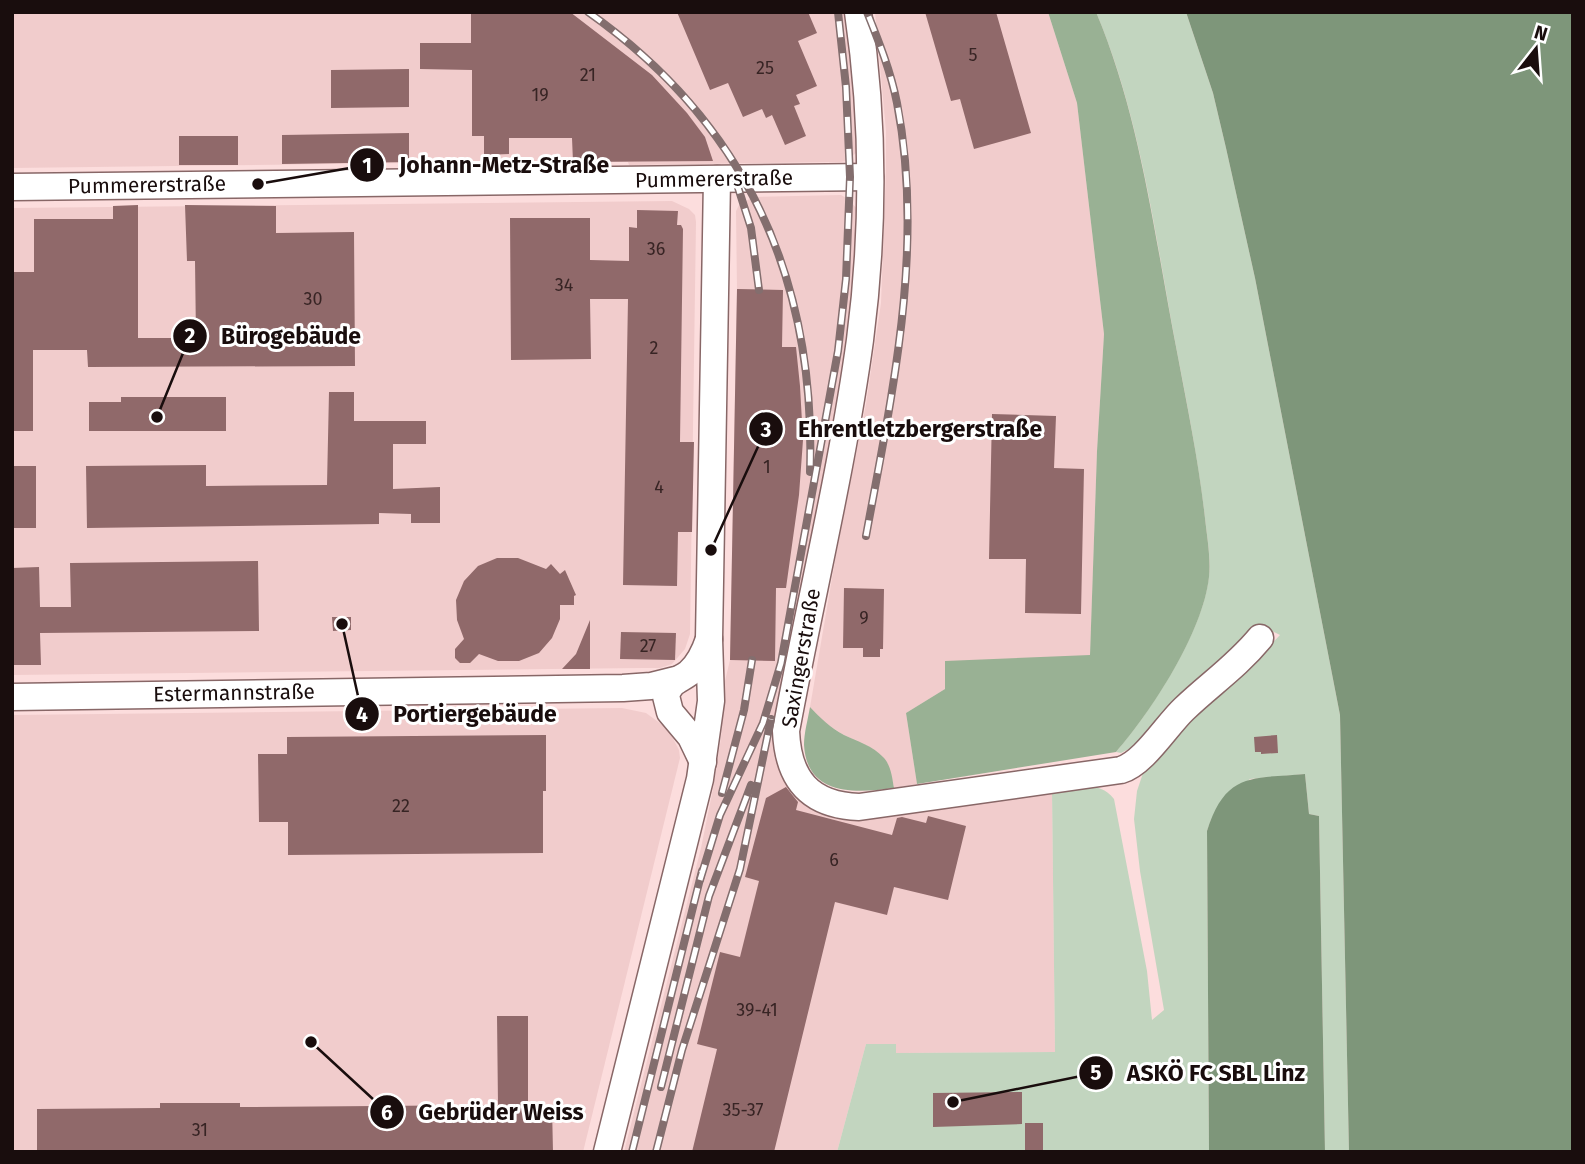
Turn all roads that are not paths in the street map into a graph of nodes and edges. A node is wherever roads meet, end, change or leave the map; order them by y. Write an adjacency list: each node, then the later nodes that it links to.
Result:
1 (858, 12): 2 (street, Saxingerstraße)
2 (870, 177): 3 (street, Pummererstraße); 5 (street, Saxingerstraße)
3 (718, 179): 4 (street, Pummererstraße); 6 (street)
4 (12, 187)
5 (1260, 638)
6 (709, 639): 7 (street); 10 (street)
7 (679, 678): 8 (street, Estermannstraße); 10 (street); 11 (street)
8 (623, 688): 9 (street, Estermannstraße); 11 (street, Estermannstraße)
9 (12, 697)
10 (711, 698): 11 (street); 12 (street)
11 (673, 715): 12 (street)
12 (703, 762): 13 (street)
13 (607, 1152)

